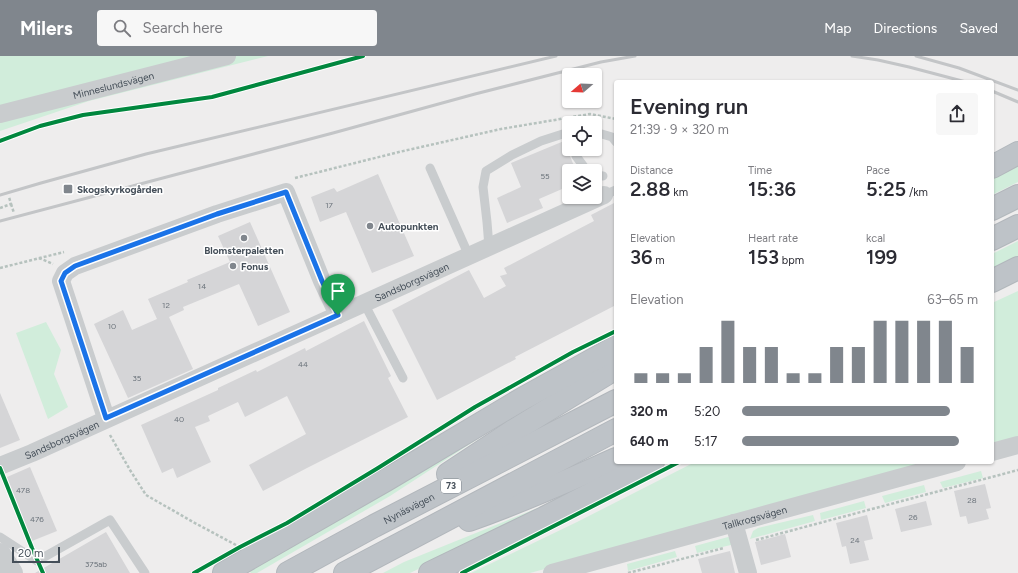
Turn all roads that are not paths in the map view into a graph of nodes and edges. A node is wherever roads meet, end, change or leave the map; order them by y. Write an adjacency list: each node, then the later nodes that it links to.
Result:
1 (226, 56): 2 (street, Minneslundsvägen)
2 (0, 114)
3 (602, 134): 5 (lane)
4 (562, 135): 14 (lane)
5 (614, 140)
6 (1018, 154): 7 (highway)
7 (994, 166)
8 (430, 168): 15 (lane)
9 (610, 192): 14 (street, Sandsborgsvägen)
10 (1018, 196): 11 (highway)
11 (994, 208)
12 (1018, 226): 13 (highway)
13 (994, 238)
14 (489, 247): 15 (street, Sandsborgsvägen)
15 (469, 256): 18 (street, Sandsborgsvägen)
16 (1018, 268): 17 (highway)
17 (994, 280)
18 (364, 303): 19 (street, Sandsborgsvägen); 22 (lane)
19 (338, 315): 24 (street, Sandsborgsvägen); 24 (street)
20 (614, 348): 37 (highway)
21 (614, 369): 33 (highway)
22 (403, 378)
23 (614, 402): 33 (highway, Nynäsvägen / 73)
24 (106, 418): 31 (street, Sandsborgsvägen)
25 (614, 431): 35 (highway)
26 (1018, 445): 27 (street)
27 (994, 451)
28 (614, 460): 35 (highway)
29 (649, 464): 42 (highway)
30 (950, 464): 32 (street, Tallkrogsvägen)
31 (0, 466)
32 (734, 523): 43 (street, Tallkrogsvägen); 44 (street)
33 (374, 526): 40 (highway, Nynäsvägen / 73)
34 (0, 537): 39 (lane)
35 (398, 544): 41 (highway)
36 (0, 554): 38 (street)
37 (236, 562)
38 (12, 573)
39 (145, 573)
40 (288, 573)
41 (345, 573)
42 (430, 573)
43 (552, 573)
44 (748, 573)

